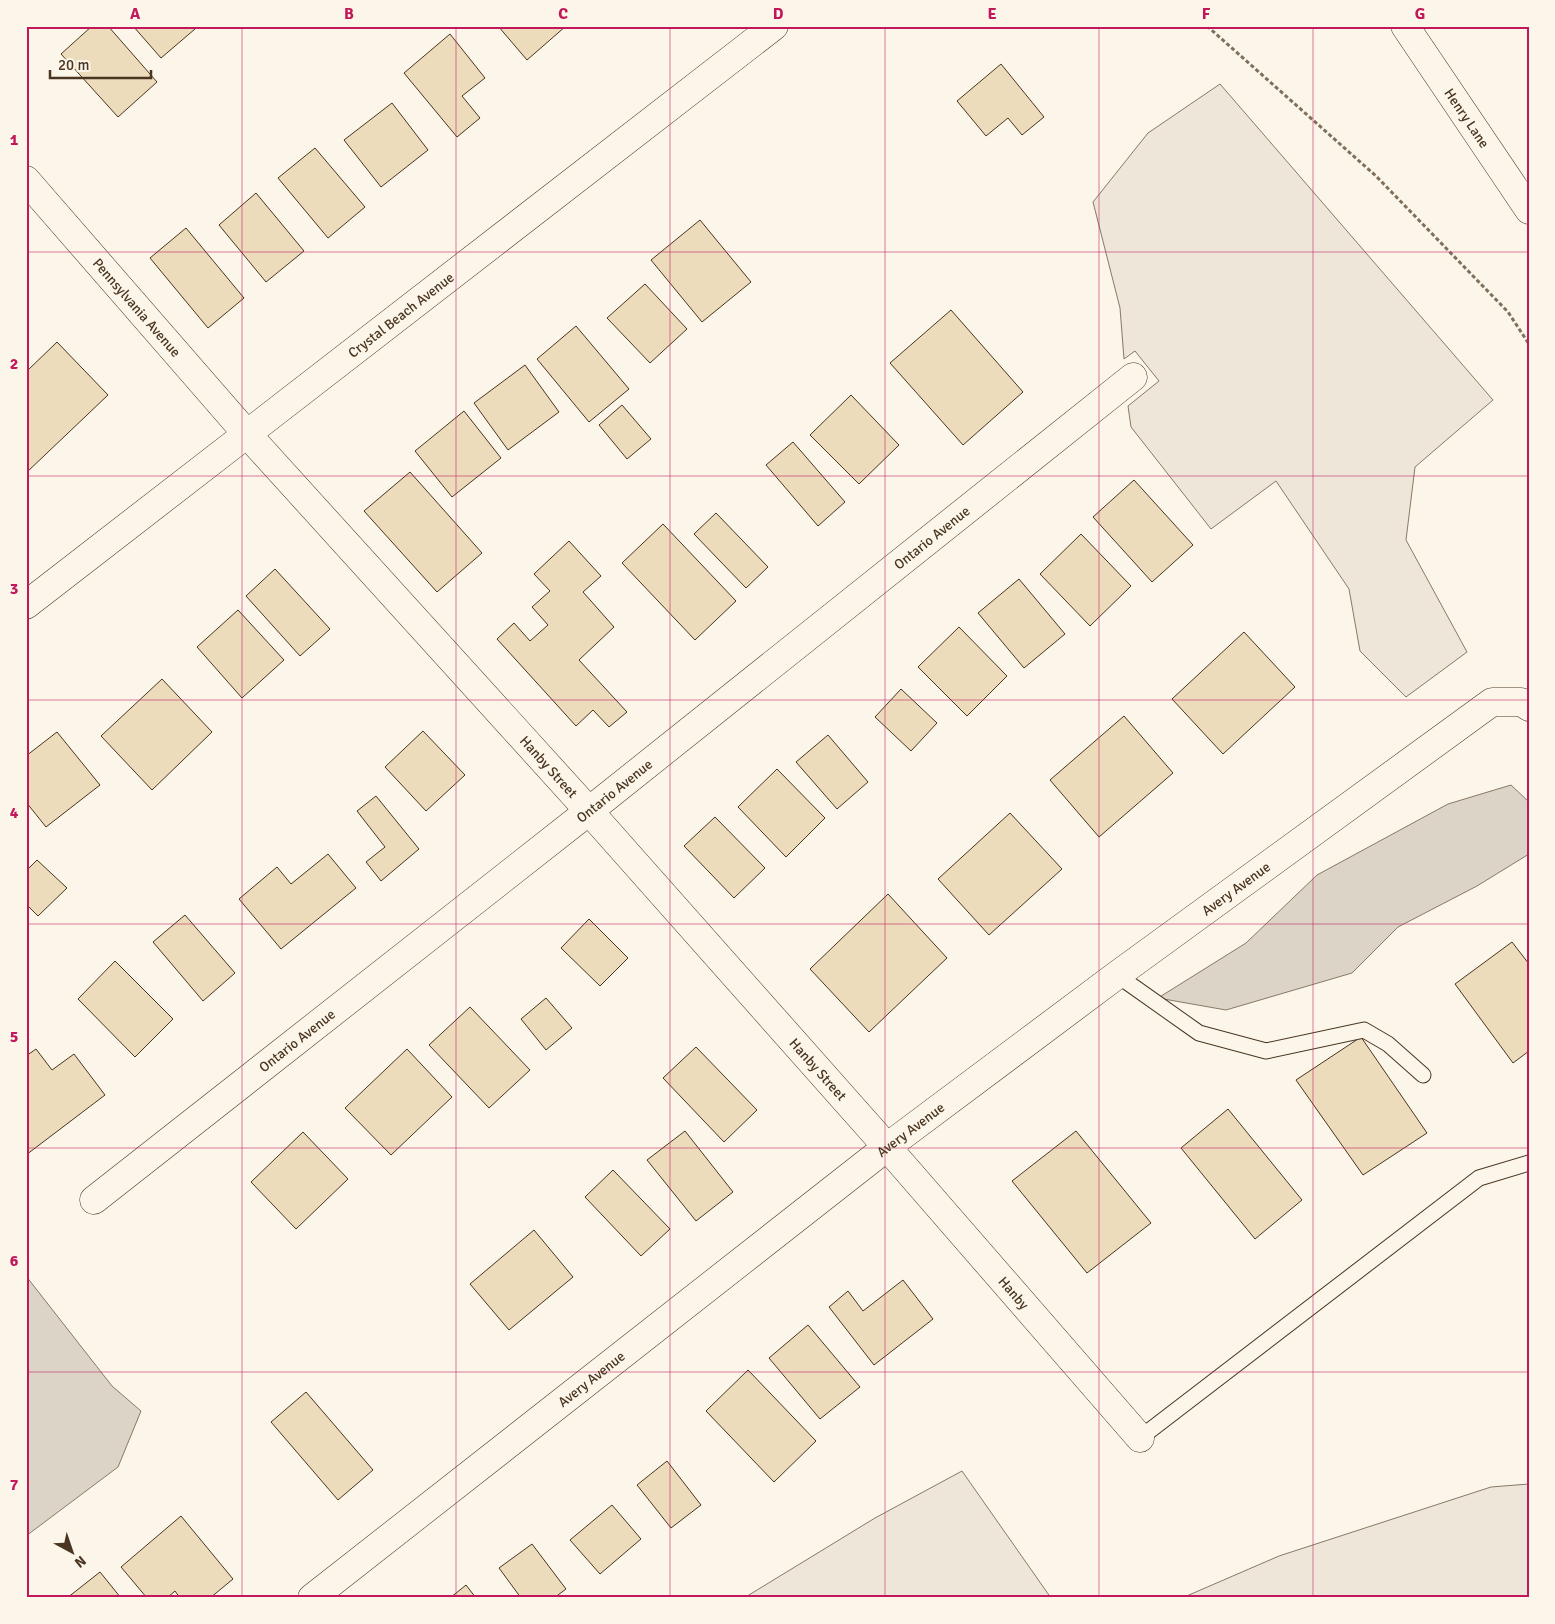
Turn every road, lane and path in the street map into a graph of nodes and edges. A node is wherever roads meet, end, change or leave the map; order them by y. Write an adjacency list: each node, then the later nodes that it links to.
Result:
1 (774, 26): 8 (street, Crystal Beach Avenue)
2 (1207, 26): 6 (path)
3 (1405, 26): 5 (street, Henry Lane)
4 (26, 180): 8 (street, Pennsylvania Avenue)
5 (1529, 210)
6 (1529, 344)
7 (1133, 377): 11 (street, Ontario Avenue)
8 (247, 434): 9 (street, Crystal Beach Avenue); 11 (street, Hanby Street)
9 (26, 605)
10 (1529, 707): 12 (street, Avery Avenue)
11 (589, 812): 14 (street, Hanby Street); 16 (street, Ontario Avenue)
12 (1117, 975): 13 (lane); 14 (street, Avery Avenue)
13 (1423, 1075)
14 (887, 1147): 17 (street, Hanby); 18 (street, Avery Avenue)
15 (1529, 1163): 17 (lane)
16 (94, 1200)
17 (1140, 1438)
18 (312, 1598)

